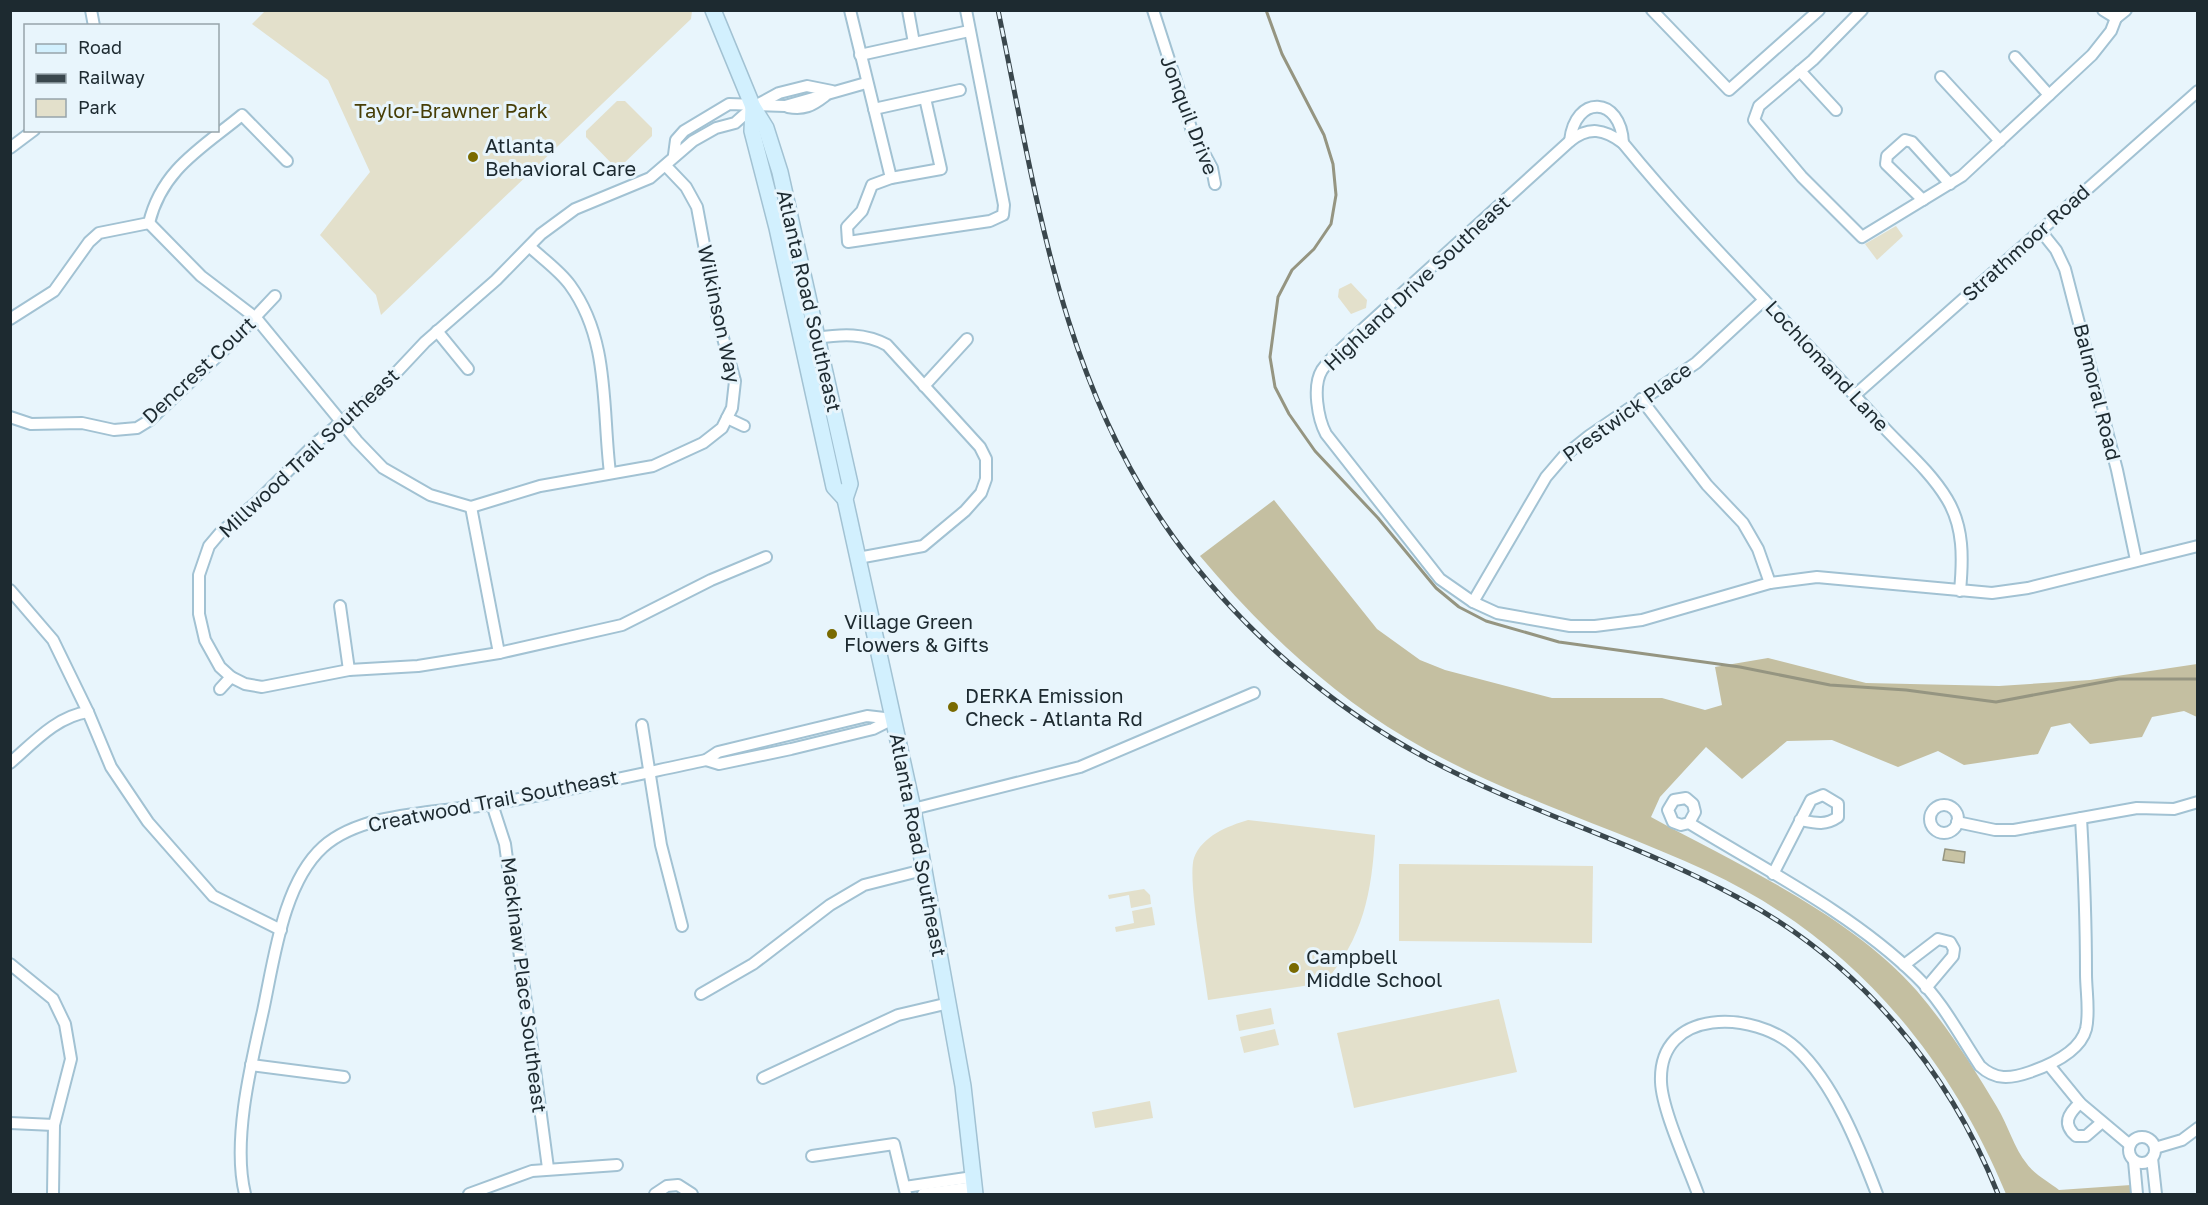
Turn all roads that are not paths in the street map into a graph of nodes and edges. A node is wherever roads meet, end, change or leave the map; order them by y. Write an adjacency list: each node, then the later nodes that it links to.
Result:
1 (713, 10): 24 (main road, Atlanta Road Southeast)
2 (850, 10): 14 (street)
3 (908, 10): 13 (street)
4 (966, 10): 12 (street)
5 (1153, 10): 37 (street, Jonquil Drive)
6 (1652, 10): 7 (street)
7 (1819, 10)
8 (1862, 10): 16 (street)
9 (2103, 10): 11 (street)
10 (2126, 10): 11 (street)
11 (2116, 18): 22 (street)
12 (969, 31): 13 (street); 36 (street)
13 (914, 43): 14 (street)
14 (860, 55): 18 (street)
15 (2015, 57): 22 (street)
16 (1800, 71): 26 (street); 39 (street)
17 (1941, 77): 29 (street)
18 (866, 83): 20 (street); 25 (street)
19 (960, 90): 23 (street)
20 (832, 91): 24 (street); 24 (street)
21 (2198, 91): 41 (street, Strathmoor Road)
22 (2049, 95): 29 (street)
23 (925, 98): 25 (street); 36 (street)
24 (753, 107): 32 (street, Millwood Trail Southeast); 32 (street, Millwood Trail Southeast); 48 (main road, Atlanta Road Southeast); 59 (main road, Atlanta Road Southeast)
25 (874, 109): 36 (street)
26 (1836, 110)
27 (31, 132): 31 (street)
28 (1570, 141): 30 (street, Highland Drive Southeast); 30 (street); 68 (street, Highland Drive Southeast)
29 (2000, 141): 38 (street)
30 (1623, 143): 34 (street, Highland Drive Southeast)
31 (10, 148)
32 (674, 155): 35 (street, Millwood Trail Southeast)
33 (287, 161): 40 (street)
34 (1641, 164): 44 (street, Lochlomand Lane)
35 (666, 166): 42 (street, Millwood Trail Southeast); 55 (street, Wilkinson Way)
36 (891, 178)
37 (1215, 184)
38 (1950, 184): 39 (street); 39 (street)
39 (1923, 200)
40 (149, 222): 45 (street); 46 (street)
41 (2040, 230): 52 (street, Strathmoor Road); 64 (street, Balmoral Road)
42 (530, 247): 47 (street, Millwood Trail Southeast); 58 (street)
43 (275, 296): 45 (street, Dencrest Court)
44 (1764, 300): 52 (street, Lochlomand Lane); 53 (street, Prestwick Place)
45 (256, 318): 54 (street, Dencrest Court); 56 (street)
46 (10, 319)
47 (437, 331): 50 (street); 56 (street, Millwood Trail Southeast)
48 (817, 338): 51 (street); 59 (main road, Atlanta Road Southeast)
49 (967, 339): 51 (street)
50 (468, 369)
51 (924, 386): 63 (street)
52 (1855, 395): 67 (street, Lochlomand Lane)
53 (1641, 399): 65 (street); 68 (street, Prestwick Place)
54 (10, 417)
55 (727, 418): 57 (street); 58 (street, Wilkinson Way)
56 (342, 422): 60 (street); 72 (street, Millwood Trail Southeast)
57 (744, 426)
58 (610, 473): 60 (street, Wilkinson Way)
59 (845, 499): 63 (main road, Atlanta Road Southeast)
60 (471, 507): 70 (street)
61 (2198, 546): 64 (street, Highland Drive Southeast)
62 (766, 557): 70 (street)
63 (858, 558): 76 (main road, Atlanta Road Southeast)
64 (2136, 560): 67 (street, Highland Drive Southeast)
65 (1770, 583): 67 (street, Highland Drive Southeast); 68 (street, Highland Drive Southeast)
66 (10, 590): 75 (street)
67 (1960, 591)
68 (1473, 602)
69 (340, 606): 71 (street)
70 (499, 653): 71 (street)
71 (349, 669): 72 (street)
72 (231, 677): 73 (street)
73 (220, 689)
74 (1254, 693): 82 (street)
75 (88, 712): 78 (street); 90 (street)
76 (893, 718): 79 (street, Creatwood Trail Southeast); 82 (main road, Atlanta Road Southeast)
77 (642, 724): 79 (street)
78 (10, 763)
79 (649, 772): 81 (street, Creatwood Trail Southeast); 89 (street)
80 (2198, 802): 83 (street)
81 (492, 804): 90 (street, Creatwood Trail Southeast); 110 (street, Mackinaw Place Southeast)
82 (913, 809): 87 (main road, Atlanta Road Southeast)
83 (2081, 818): 85 (street); 97 (street)
84 (1800, 820): 88 (street)
85 (1958, 822)
86 (1689, 823): 88 (street)
87 (923, 870): 94 (street); 95 (main road, Atlanta Road Southeast)
88 (1773, 874): 92 (street)
89 (682, 926)
90 (281, 930): 96 (street, Creatwood Trail Southeast)
91 (10, 964): 103 (street)
92 (1904, 965): 93 (street); 93 (street)
93 (1926, 988): 97 (street)
94 (701, 994)
95 (948, 1003): 99 (street); 111 (main road, Atlanta Road Southeast)
96 (251, 1065): 98 (street); 114 (street, Creatwood Trail Southeast)
97 (2049, 1065): 100 (street)
98 (344, 1077)
99 (763, 1078)
100 (2080, 1103): 102 (street); 102 (street)
101 (10, 1123): 103 (street)
102 (2101, 1123): 105 (street)
103 (54, 1125): 113 (street)
104 (2198, 1128): 106 (street)
105 (2130, 1145): 106 (street); 108 (street)
106 (2153, 1153): 108 (street); 122 (street)
107 (812, 1156): 112 (street)
108 (2134, 1161): 121 (street)
109 (617, 1165): 110 (street)
110 (548, 1168): 115 (street)
111 (974, 1186): 112 (street); 118 (street)
112 (905, 1191)
113 (53, 1194)
114 (245, 1194)
115 (469, 1194)
116 (655, 1194): 117 (street)
117 (692, 1194)
118 (923, 1194)
119 (1698, 1194): 120 (street)
120 (1877, 1194)
121 (2137, 1194)
122 (2156, 1194)

